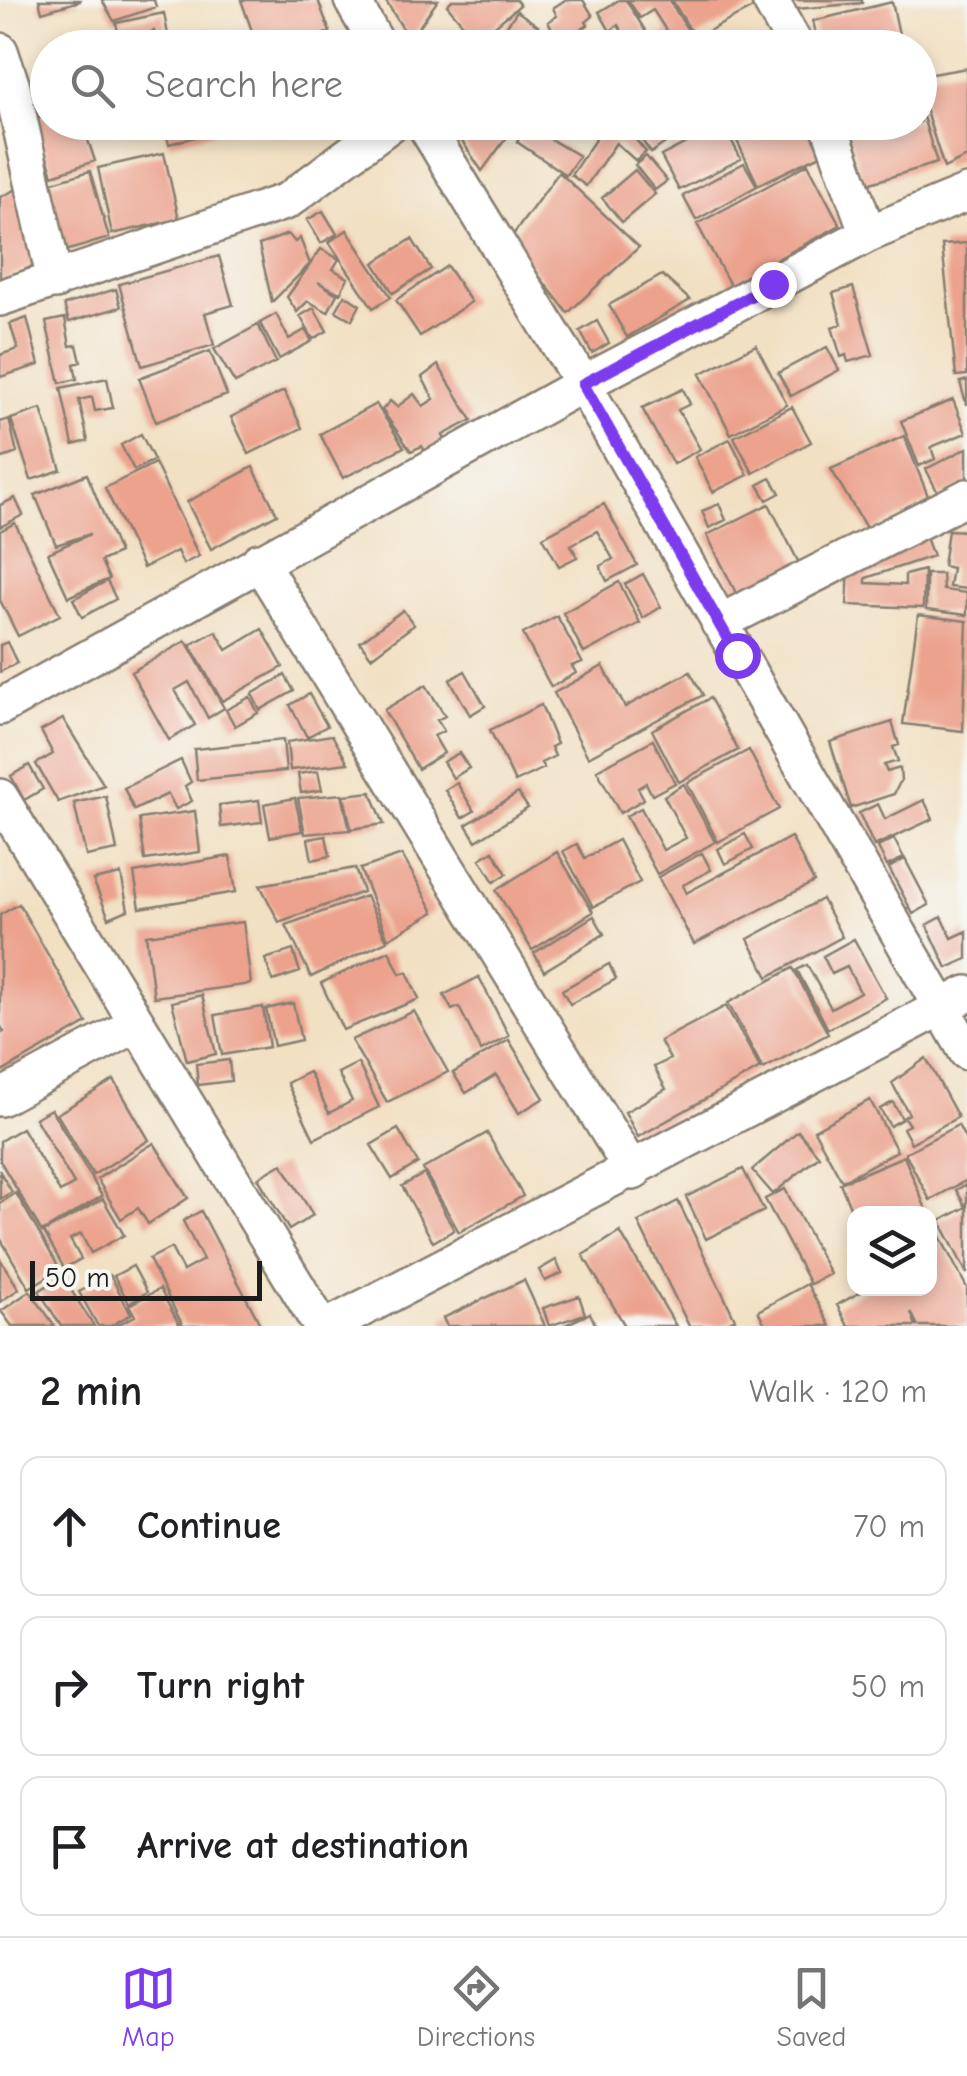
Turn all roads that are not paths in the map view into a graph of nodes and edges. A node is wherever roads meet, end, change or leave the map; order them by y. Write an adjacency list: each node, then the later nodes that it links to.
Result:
1 (352, 0): 3 (street)
2 (770, 0): 4 (street)
3 (369, 30)
4 (786, 30)
5 (0, 52): 11 (street)
6 (369, 140): 11 (street)
7 (434, 140): 13 (street)
8 (834, 140): 10 (street)
9 (967, 194): 10 (street)
10 (868, 234): 13 (street)
11 (54, 281): 12 (street)
12 (0, 298)
13 (583, 384): 15 (street); 16 (street)
14 (967, 497): 16 (street)
15 (259, 561): 17 (street); 23 (street)
16 (718, 623): 19 (street)
17 (0, 707)
18 (0, 797): 20 (street)
19 (954, 1000): 21 (street); 23 (street)
20 (135, 1026): 22 (street); 24 (street)
21 (967, 1052)
22 (0, 1098)
23 (632, 1172): 25 (street)
24 (320, 1326)
25 (329, 1326)

